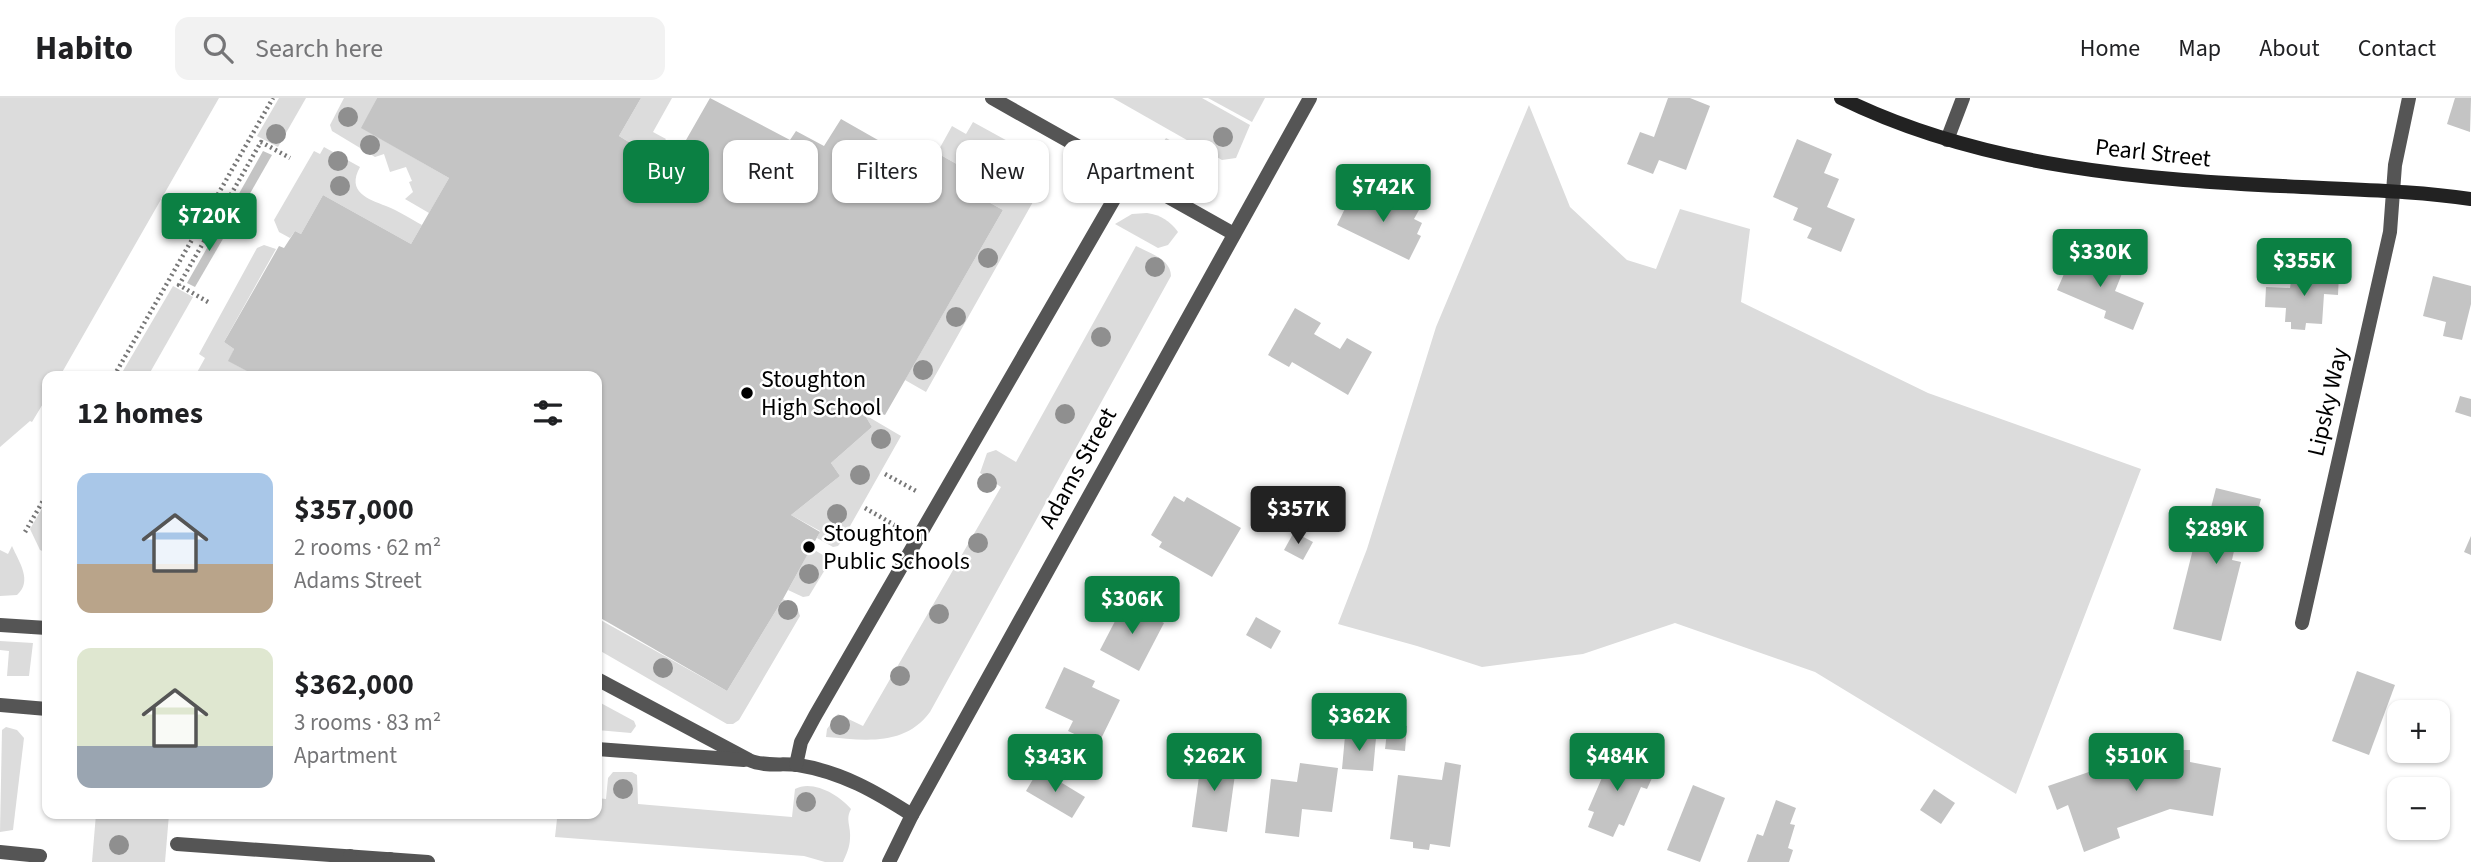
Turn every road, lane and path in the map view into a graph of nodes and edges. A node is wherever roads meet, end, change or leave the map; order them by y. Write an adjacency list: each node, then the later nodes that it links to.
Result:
1 (272, 98): 18 (path)
2 (992, 98): 7 (street)
3 (1310, 98): 16 (street, Adams Street)
4 (1841, 98): 8 (main road, Pearl Street)
5 (1963, 98): 8 (street)
6 (2409, 98): 10 (street, Lipsky Way)
7 (1066, 140)
8 (1947, 140): 10 (main road, Pearl Street)
9 (290, 159): 14 (path)
10 (2393, 190): 11 (main road, Pearl Street); 25 (street, Lipsky Way)
11 (2471, 199)
12 (1112, 203): 33 (street)
13 (1180, 203): 16 (street)
14 (220, 213): 15 (path); 17 (path)
15 (249, 231)
16 (1234, 234): 34 (street, Adams Street)
17 (208, 302)
18 (117, 371)
19 (885, 474): 20 (path)
20 (916, 492)
21 (42, 503): 24 (path)
22 (865, 508): 23 (path)
23 (897, 526)
24 (25, 532)
25 (2302, 623)
26 (0, 625): 27 (street)
27 (42, 628)
28 (602, 682): 32 (street)
29 (0, 705): 30 (street)
30 (42, 709)
31 (602, 749): 32 (street)
32 (749, 761): 33 (street)
33 (796, 765): 34 (street)
34 (912, 815): 41 (street, Adams Street)
35 (177, 845): 38 (street)
36 (0, 852): 37 (street)
37 (40, 856)
38 (350, 859): 39 (street)
39 (390, 861): 40 (street)
40 (428, 862)
41 (889, 862)

